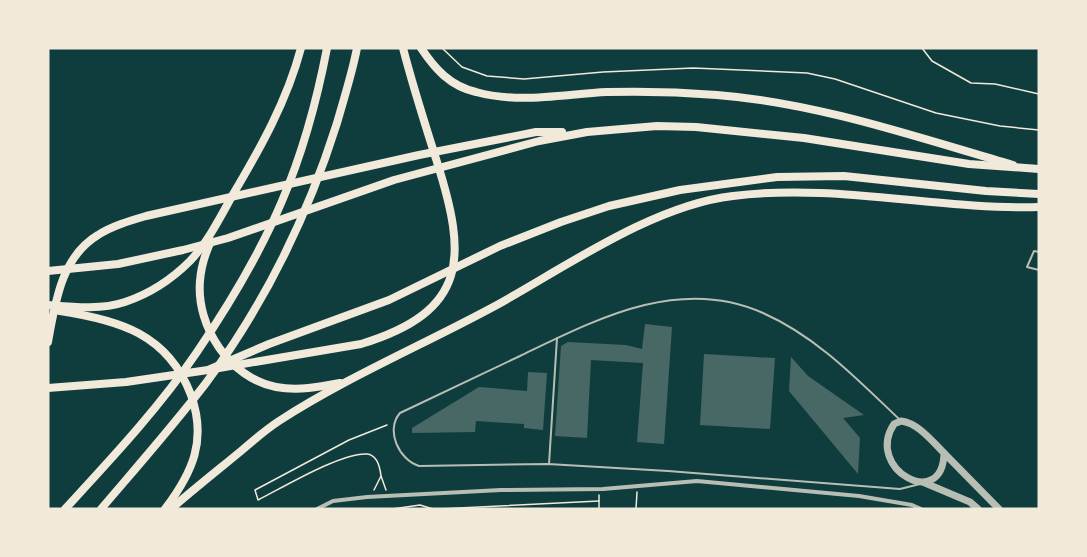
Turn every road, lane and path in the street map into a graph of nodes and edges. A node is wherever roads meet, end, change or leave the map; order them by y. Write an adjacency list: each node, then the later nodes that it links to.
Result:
1 (301, 48): 17 (highway)
2 (327, 48): 39 (highway)
3 (357, 48): 40 (highway)
4 (403, 48): 24 (highway)
5 (421, 48): 13 (highway)
6 (442, 48): 9 (path)
7 (922, 48): 8 (path)
8 (1039, 93)
9 (1039, 130)
10 (587, 132): 13 (highway); 20 (highway); 23 (highway)
11 (48, 146): 12 (path)
12 (48, 150)
13 (1028, 169): 14 (highway)
14 (1039, 169)
15 (1039, 194): 24 (highway)
16 (1039, 207): 25 (highway)
17 (220, 219): 21 (highway); 25 (highway)
18 (1039, 252): 19 (lane)
19 (1039, 270)
20 (48, 271)
21 (48, 307): 41 (highway)
22 (557, 338): 27 (lane); 28 (lane); 30 (lane)
23 (48, 342)
24 (208, 370): 26 (highway)
25 (349, 381): 42 (highway)
26 (48, 388)
27 (901, 421): 29 (street); 32 (street)
28 (394, 424): 30 (lane); 31 (path)
29 (944, 453): 32 (street); 50 (street)
30 (548, 465): 32 (lane)
31 (381, 476): 35 (path); 36 (path)
32 (926, 483): 49 (street)
33 (638, 486): 34 (street); 38 (path); 48 (street)
34 (599, 488): 35 (street); 37 (path)
35 (388, 496): 36 (street)
36 (367, 497): 43 (street)
37 (599, 501): 46 (path); 47 (path)
38 (637, 508)
39 (65, 509)
40 (101, 509)
41 (165, 509)
42 (171, 509)
43 (317, 509)
44 (392, 509): 45 (path)
45 (433, 509)
46 (438, 509)
47 (599, 509)
48 (921, 509)
49 (978, 509)
50 (999, 509)

